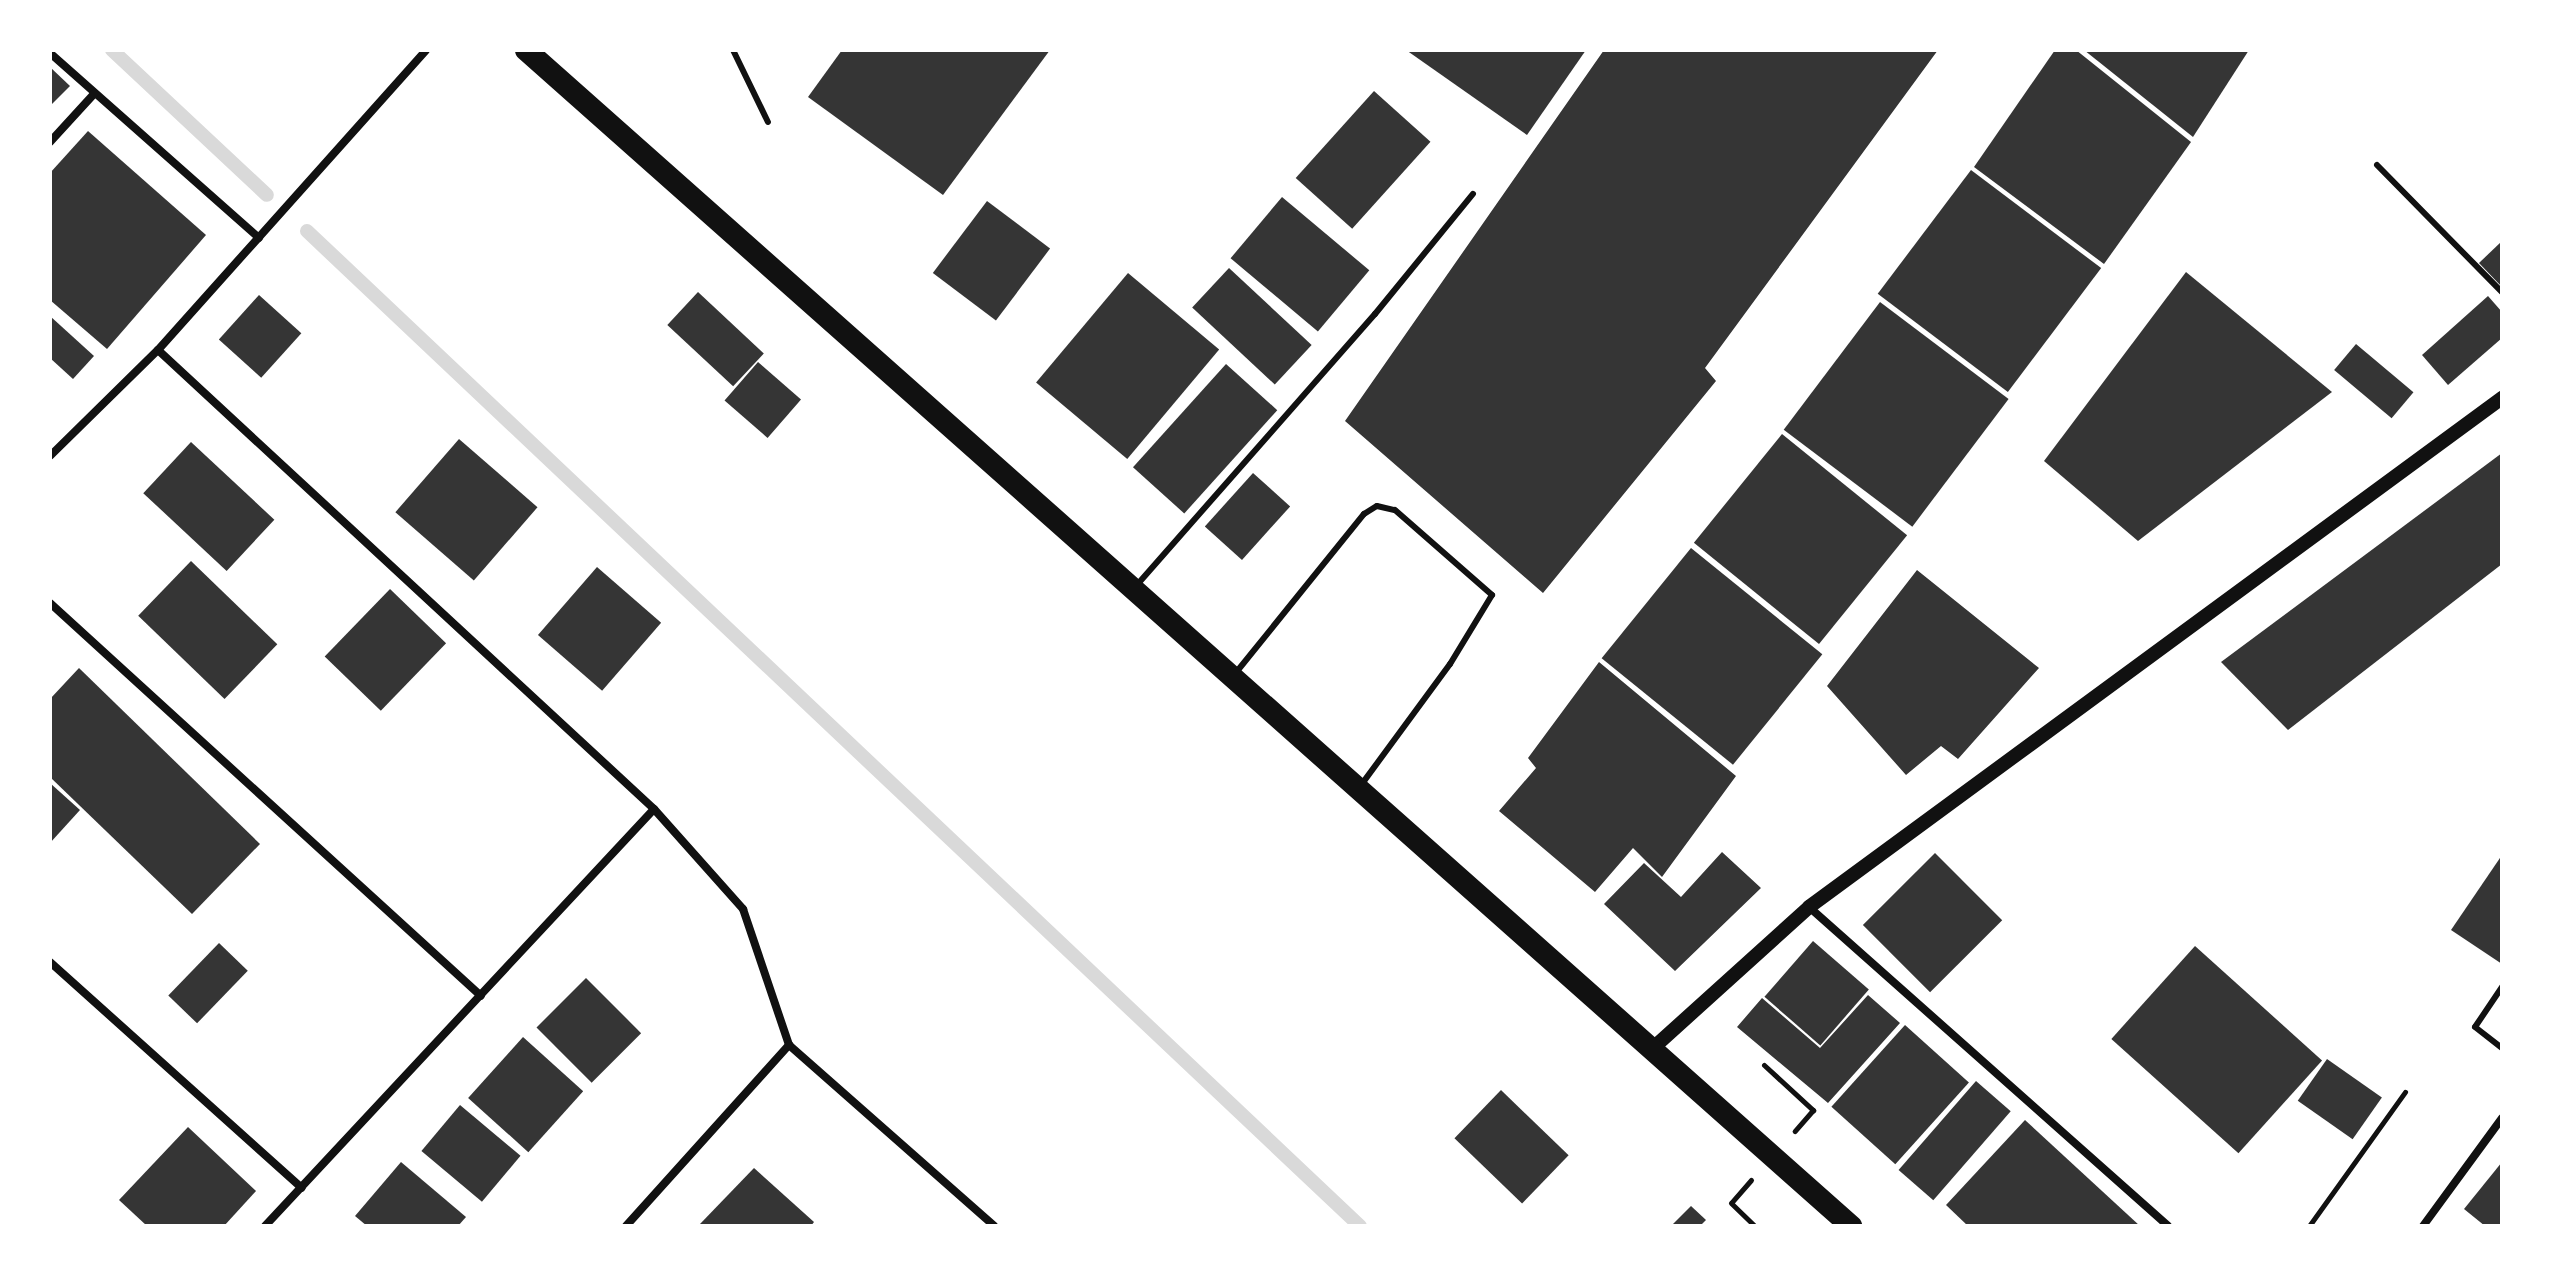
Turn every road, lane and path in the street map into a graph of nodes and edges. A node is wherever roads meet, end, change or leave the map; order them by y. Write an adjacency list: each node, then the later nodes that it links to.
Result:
1 (426, 50): 10 (street)
2 (526, 50): 15 (highway)
3 (733, 50): 6 (lane)
4 (50, 53): 5 (street)
5 (94, 94): 7 (street); 10 (street)
6 (768, 122)
7 (50, 142)
8 (2377, 165): 11 (lane)
9 (1473, 194): 15 (lane)
10 (259, 238): 12 (street)
11 (2502, 292)
12 (158, 350): 14 (street); 19 (street)
13 (2502, 398): 20 (street)
14 (50, 456)
15 (1133, 590): 17 (highway)
16 (50, 603): 23 (street)
17 (1232, 678): 18 (highway); 18 (lane)
18 (1358, 789): 26 (highway)
19 (654, 809): 23 (street); 24 (street)
20 (1809, 907): 26 (street); 38 (street)
21 (50, 962): 31 (street)
22 (2502, 987): 25 (lane)
23 (481, 996): 31 (street)
24 (789, 1045): 34 (street); 35 (street)
25 (2502, 1048)
26 (1652, 1049): 37 (highway)
27 (1764, 1065): 29 (path)
28 (2405, 1092): 39 (path)
29 (1813, 1110)
30 (2502, 1118): 40 (street)
31 (302, 1188): 33 (street)
32 (1731, 1203): 36 (path)
33 (265, 1226)
34 (626, 1226)
35 (994, 1226)
36 (1755, 1226)
37 (1851, 1226)
38 (2168, 1226)
39 (2309, 1226)
40 (2423, 1226)

